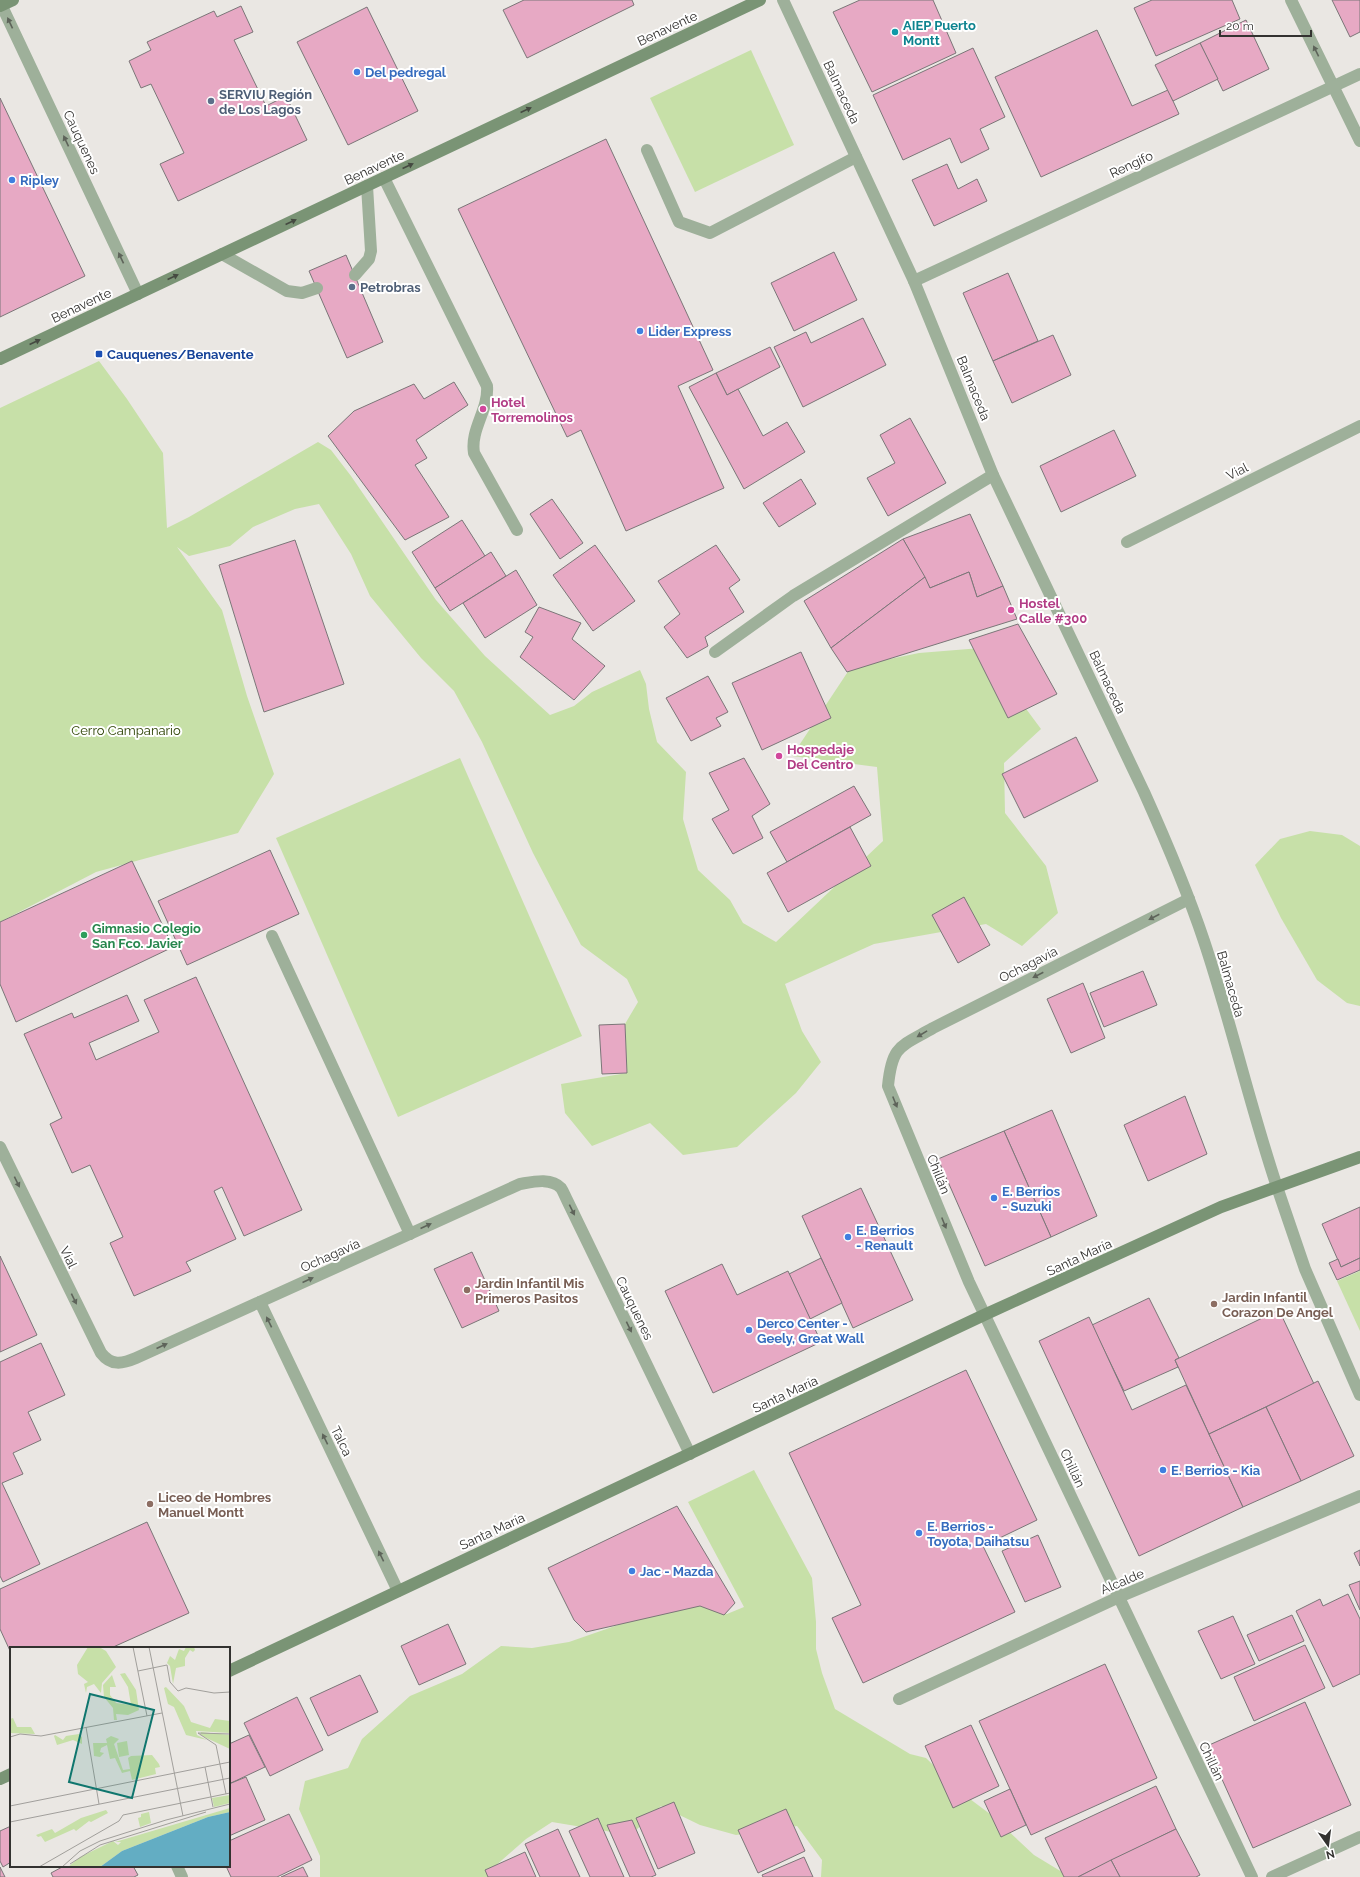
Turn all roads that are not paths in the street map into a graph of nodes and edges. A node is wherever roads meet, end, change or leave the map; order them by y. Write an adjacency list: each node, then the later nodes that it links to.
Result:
1 (760, 0): 10 (main road, Benavente, one-way to 1)
2 (783, 0): 9 (street, Balmaceda)
3 (1292, 0): 6 (street, one-way to 3)
4 (4, 3): 16 (street, Cauquenes, one-way to 4)
5 (1360, 74): 6 (street, Rengifo)
6 (1333, 86): 7 (street); 14 (street, Rengifo)
7 (1360, 141)
8 (647, 150): 9 (street)
9 (856, 157): 14 (street, Balmaceda)
10 (384, 178): 11 (main road, Benavente); 20 (street)
11 (367, 186): 12 (main road, Benavente, one-way to 11); 13 (street)
12 (222, 254): 15 (street); 16 (main road, Benavente, one-way to 12)
13 (354, 275)
14 (914, 280): 19 (street, Balmaceda)
15 (318, 288)
16 (138, 294): 17 (main road, Benavente, one-way to 16)
17 (0, 359)
18 (1360, 426): 21 (street, Vial)
19 (993, 475): 22 (street); 23 (street, Balmaceda)
20 (517, 530)
21 (1127, 542)
22 (715, 652)
23 (1189, 899): 25 (street, Ochagavía, one-way to 25); 29 (street, Balmaceda)
24 (272, 936): 30 (street)
25 (890, 1065): 32 (street, Chillán, one-way to 32)
26 (0, 1147): 33 (street, Vial, one-way to 33)
27 (1360, 1157): 29 (main road, Santa María)
28 (548, 1182): 30 (street, Ochagavía, one-way to 28); 35 (street, Cauquenes, one-way to 35)
29 (1277, 1187): 32 (main road, Santa María); 34 (street, Balmaceda)
30 (410, 1234): 31 (street, Ochagavía, one-way to 30)
31 (260, 1302): 33 (street, Ochagavía, one-way to 31); 37 (street, Talca, one-way to 31)
32 (984, 1315): 35 (main road, Santa María); 38 (street, Chillán)
33 (126, 1362)
34 (1360, 1395)
35 (690, 1454): 37 (main road, Santa María)
36 (1360, 1496): 38 (street, Alcalde)
37 (398, 1591): 39 (main road, Santa María)
38 (1119, 1597): 40 (street, Alcalde); 46 (street, Chillán)
39 (230, 1671)
40 (899, 1699)
41 (10, 1774): 42 (main road)
42 (0, 1779)
43 (1360, 1837): 47 (street)
44 (177, 1867): 45 (street)
45 (182, 1877)
46 (1252, 1877)
47 (1272, 1877)

